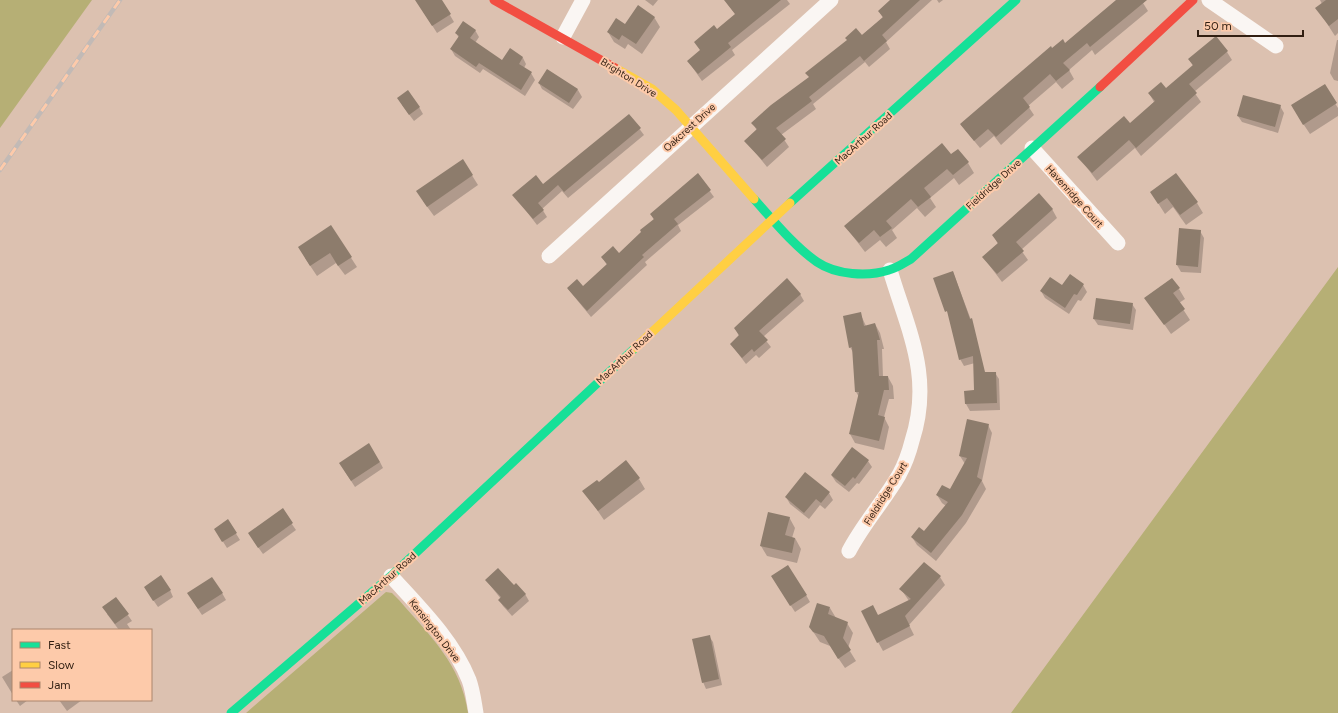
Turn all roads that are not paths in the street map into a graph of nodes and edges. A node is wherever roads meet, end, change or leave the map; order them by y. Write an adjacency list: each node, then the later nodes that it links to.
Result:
1 (494, 0): 7 (street, Brighton Drive)
2 (582, 0): 7 (street)
3 (831, 0): 9 (street, Oakcrest Drive)
4 (1016, 0): 11 (street, MacArthur Road)
5 (1193, 0): 10 (street, Fieldridge Drive)
6 (1209, 0): 8 (street)
7 (563, 37): 9 (street, Brighton Drive)
8 (1276, 46)
9 (690, 126): 11 (street, Brighton Drive); 13 (street, Oakcrest Drive)
10 (1032, 148): 12 (street, Havenridge Court); 14 (street, Fieldridge Drive)
11 (774, 218): 14 (street, Fieldridge Drive); 16 (street, MacArthur Road)
12 (1118, 243)
13 (549, 256)
14 (890, 270): 15 (street, Fieldridge Court)
15 (849, 551)
16 (391, 576): 17 (street, MacArthur Road); 18 (street, Kensington Drive)
17 (230, 713)
18 (476, 713)

